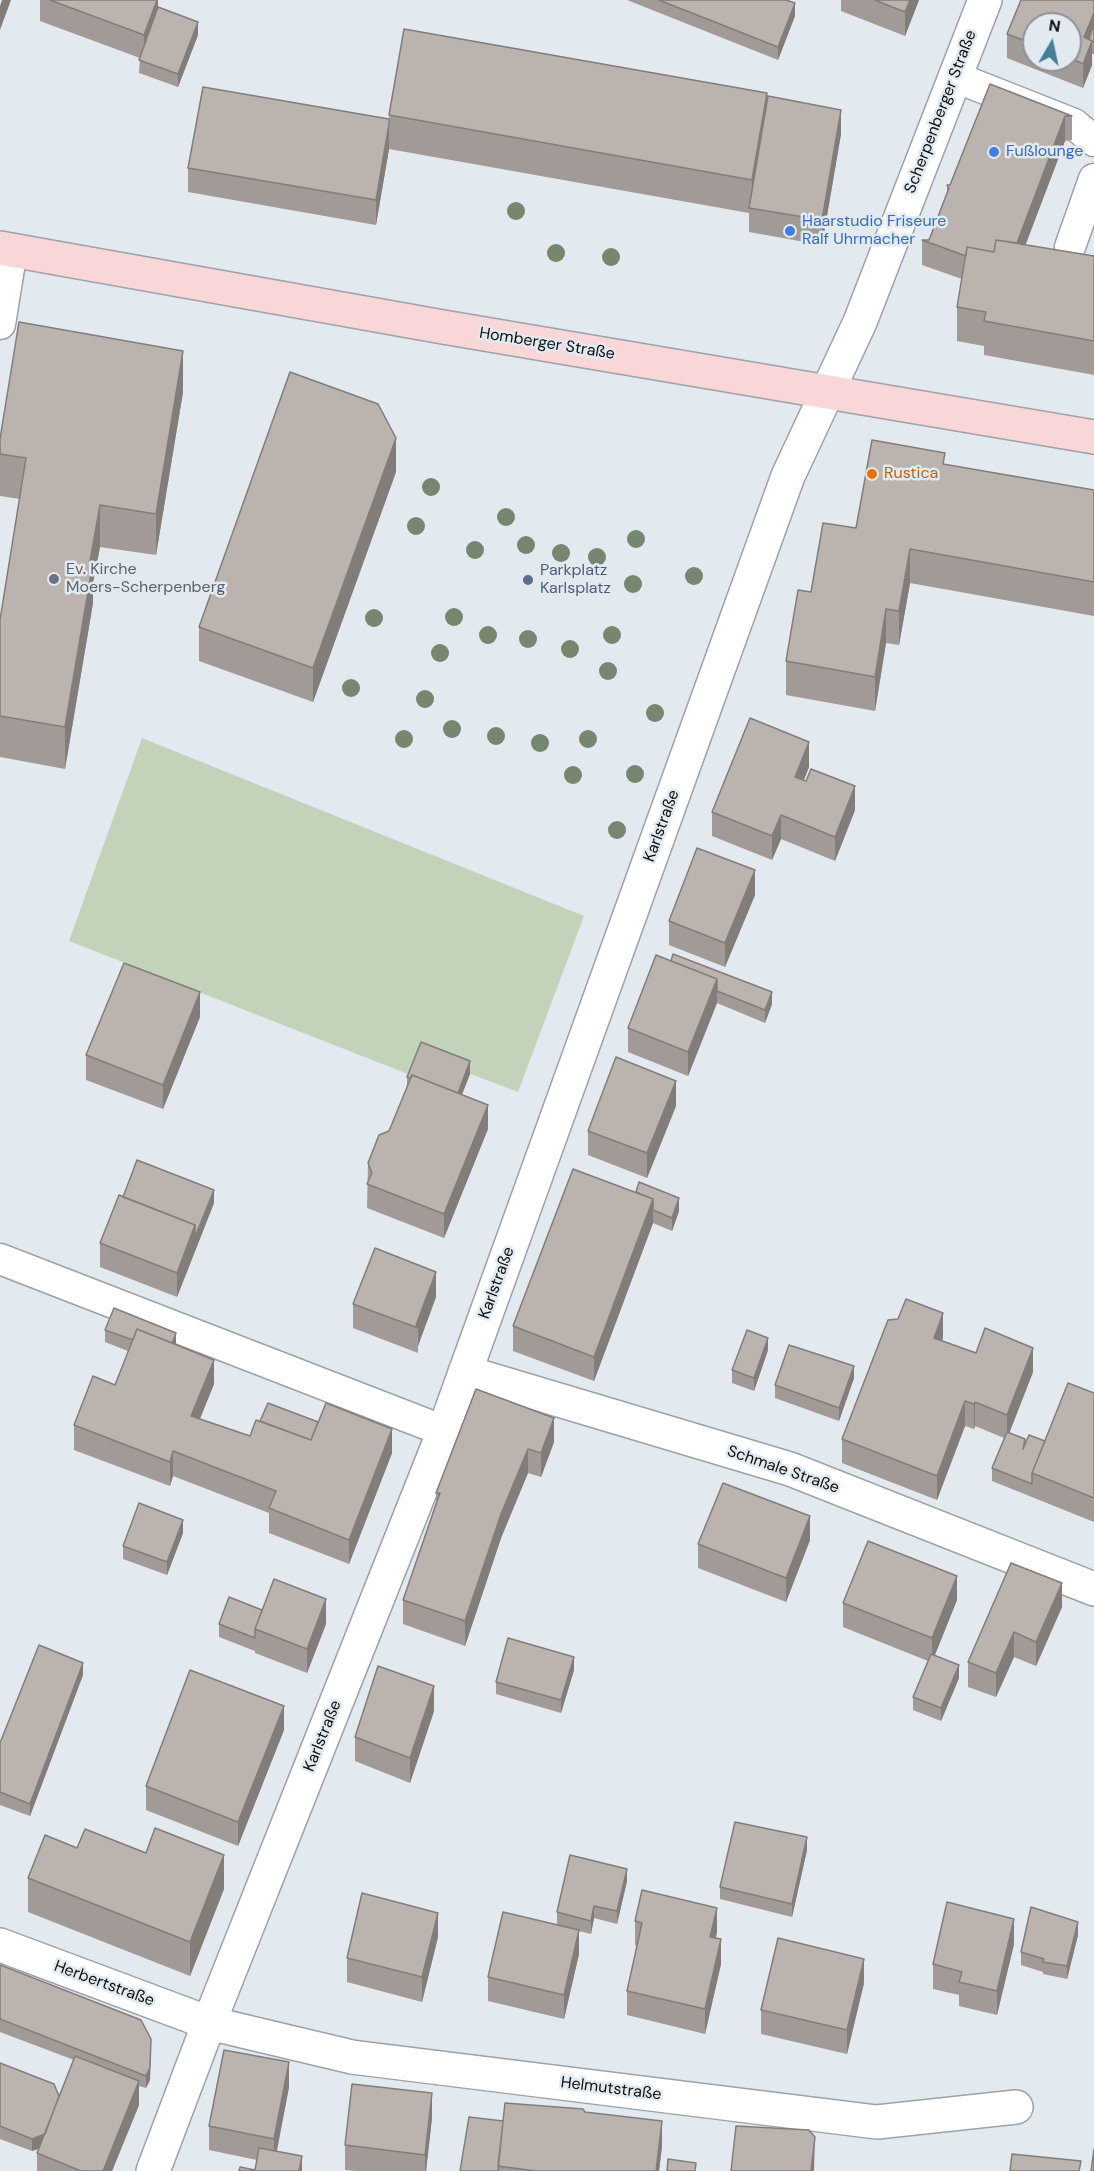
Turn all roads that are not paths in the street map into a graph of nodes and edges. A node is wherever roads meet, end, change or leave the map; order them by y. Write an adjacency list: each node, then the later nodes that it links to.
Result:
1 (985, 0): 2 (street, Scherpenberger Straße)
2 (955, 77): 3 (lane); 8 (street, Scherpenberger Straße)
3 (1094, 141)
4 (1094, 180): 5 (lane)
5 (1070, 247)
6 (6, 249): 7 (lane); 8 (main road, Homberger Straße)
7 (0, 324)
8 (828, 390): 9 (main road, Homberger Straße); 11 (street, Karlstraße)
9 (1094, 437)
10 (0, 1259): 12 (lane)
11 (465, 1372): 12 (street, Karlstraße); 13 (street, Schmale Straße)
12 (444, 1431): 15 (street, Karlstraße)
13 (1094, 1589)
14 (0, 1944): 15 (street, Herbertstraße)
15 (209, 2023): 16 (street, Helmutstraße); 17 (street, Karlstraße)
16 (1016, 2107)
17 (153, 2171)

